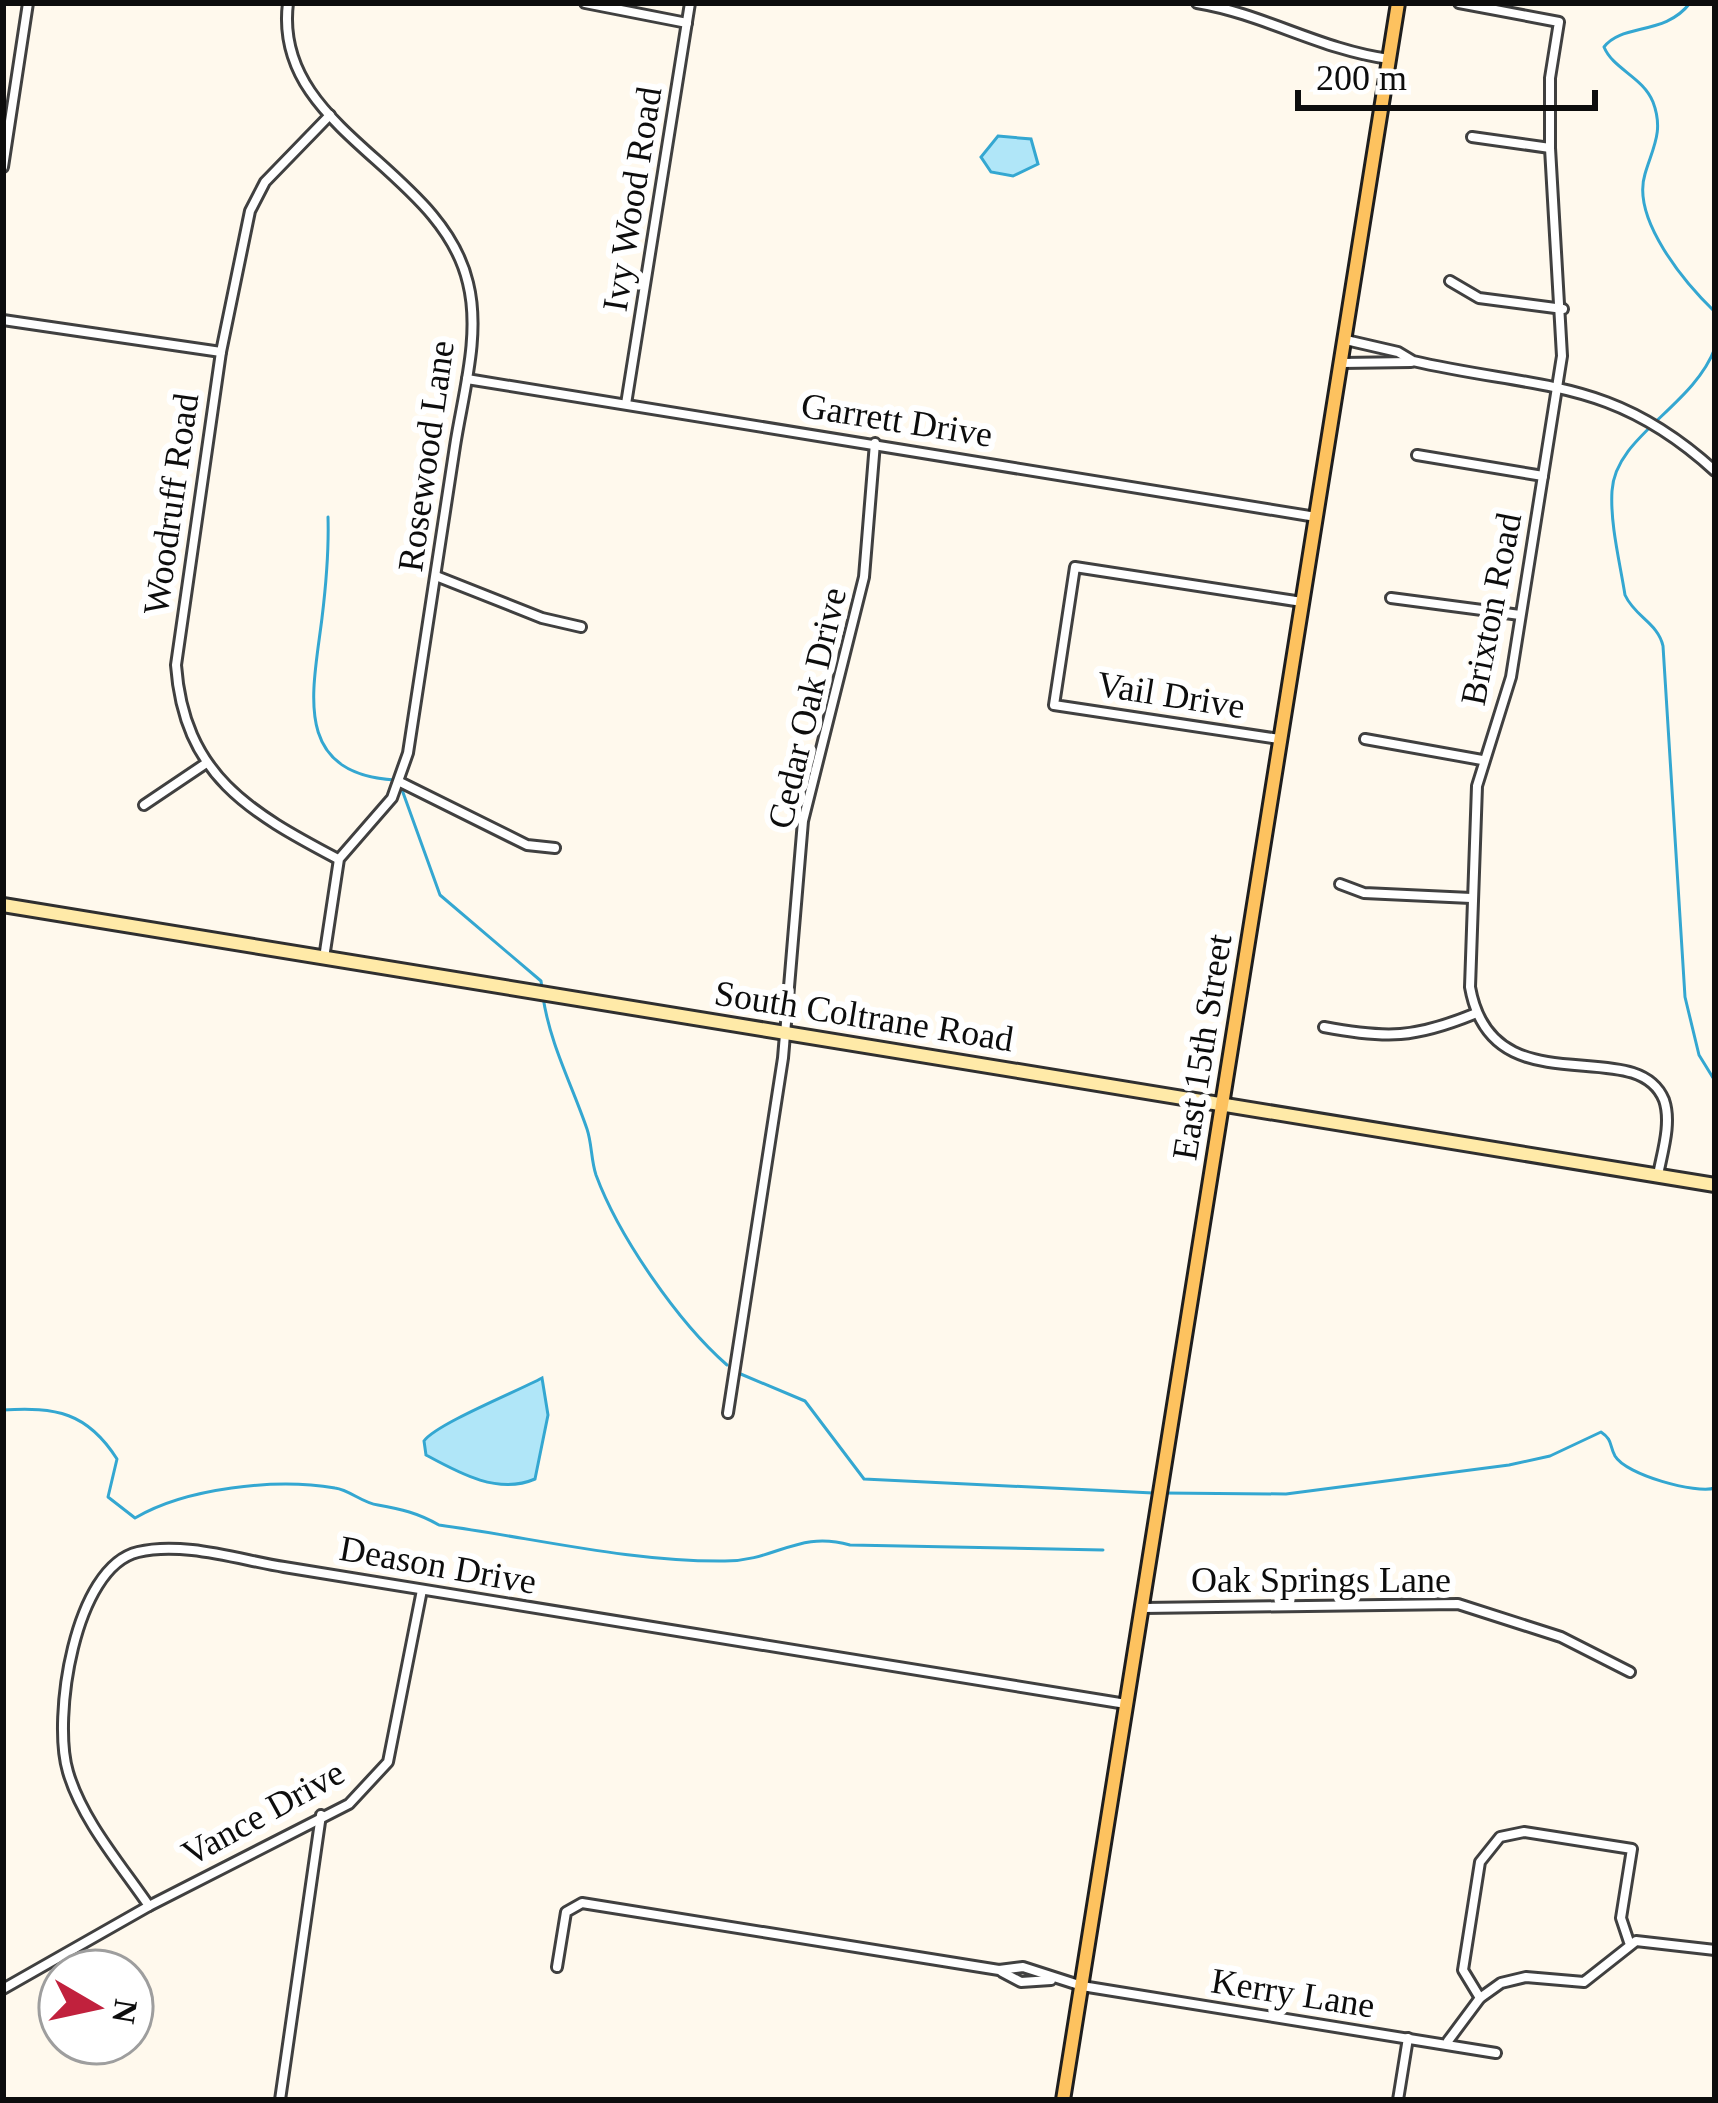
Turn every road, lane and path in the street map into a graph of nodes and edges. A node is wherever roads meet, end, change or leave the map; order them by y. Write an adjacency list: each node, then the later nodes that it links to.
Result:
1 (28, 3): 13 (street)
2 (288, 3): 10 (street, Rosewood Lane)
3 (585, 3): 8 (street)
4 (690, 3): 8 (street, Ivy Wood Road)
5 (1197, 3): 9 (street)
6 (1398, 3): 9 (main road, East 15th Street)
7 (1459, 3): 12 (street, Brixton Road)
8 (687, 23): 23 (street, Ivy Wood Road)
9 (1389, 59): 17 (main road, East 15th Street)
10 (330, 115): 18 (street, Woodruff Road); 21 (street, Rosewood Lane)
11 (1472, 137): 12 (street)
12 (1550, 148): 15 (street, Brixton Road)
13 (3, 167)
14 (1450, 280): 15 (street)
15 (1563, 309): 22 (street, Brixton Road)
16 (3, 320): 18 (street)
17 (1346, 340): 19 (street); 20 (main road, East 15th Street)
18 (220, 352): 37 (street, Woodruff Road)
19 (1413, 362): 20 (street); 22 (street)
20 (1342, 363): 28 (main road, East 15th Street)
21 (467, 380): 23 (street, Garrett Drive); 29 (street, Rosewood Lane)
22 (1558, 386): 26 (street); 27 (street, Brixton Road)
23 (626, 404): 24 (street, Garrett Drive)
24 (875, 443): 28 (street, Garrett Drive); 48 (street, Cedar Oak Drive)
25 (1417, 455): 27 (street)
26 (1715, 471)
27 (1544, 476): 32 (street, Brixton Road)
28 (1318, 517): 31 (main road, East 15th Street)
29 (436, 576): 33 (street); 38 (street, Rosewood Lane)
30 (1391, 598): 32 (street)
31 (1304, 602): 35 (main road, East 15th Street); 35 (street, Vail Drive)
32 (1520, 615): 36 (street, Brixton Road)
33 (581, 627)
34 (1365, 739): 36 (street)
35 (1281, 740): 49 (main road, East 15th Street)
36 (1482, 760): 43 (street, Brixton Road)
37 (205, 764): 39 (street); 41 (street, Woodruff Road)
38 (398, 785): 40 (street); 41 (street, Rosewood Lane)
39 (144, 805)
40 (555, 848)
41 (339, 859): 45 (street)
42 (1340, 884): 43 (street)
43 (1471, 898): 46 (street, Brixton Road)
44 (3, 905): 45 (main road, South Coltrane Road)
45 (324, 958): 48 (main road, South Coltrane Road)
46 (1474, 1014): 47 (street); 50 (street)
47 (1324, 1027)
48 (786, 1033): 49 (main road, South Coltrane Road); 52 (street, Cedar Oak Drive)
49 (1223, 1108): 50 (main road, South Coltrane Road); 54 (main road, East 15th Street)
50 (1658, 1175): 51 (main road, South Coltrane Road)
51 (1715, 1185)
52 (728, 1413)
53 (422, 1590): 56 (street, Deason Drive); 57 (street, Vance Drive); 58 (street, Deason Drive)
54 (1143, 1608): 55 (street, Oak Springs Lane); 56 (main road, East 15th Street)
55 (1630, 1672)
56 (1127, 1704): 62 (main road, East 15th Street)
57 (321, 1814): 58 (street, Vance Drive); 68 (street)
58 (148, 1906): 63 (street, Vance Drive)
59 (1628, 1942): 60 (street); 64 (street); 64 (street)
60 (1715, 1950)
61 (557, 1967): 62 (street, Kerry Lane)
62 (1082, 1985): 65 (street, Kerry Lane); 69 (main road, East 15th Street)
63 (3, 1990)
64 (1480, 1999): 66 (street)
65 (1408, 2038): 66 (street, Kerry Lane); 70 (street)
66 (1447, 2042): 67 (street, Kerry Lane)
67 (1496, 2053)
68 (280, 2100)
69 (1063, 2100)
70 (1398, 2100)

